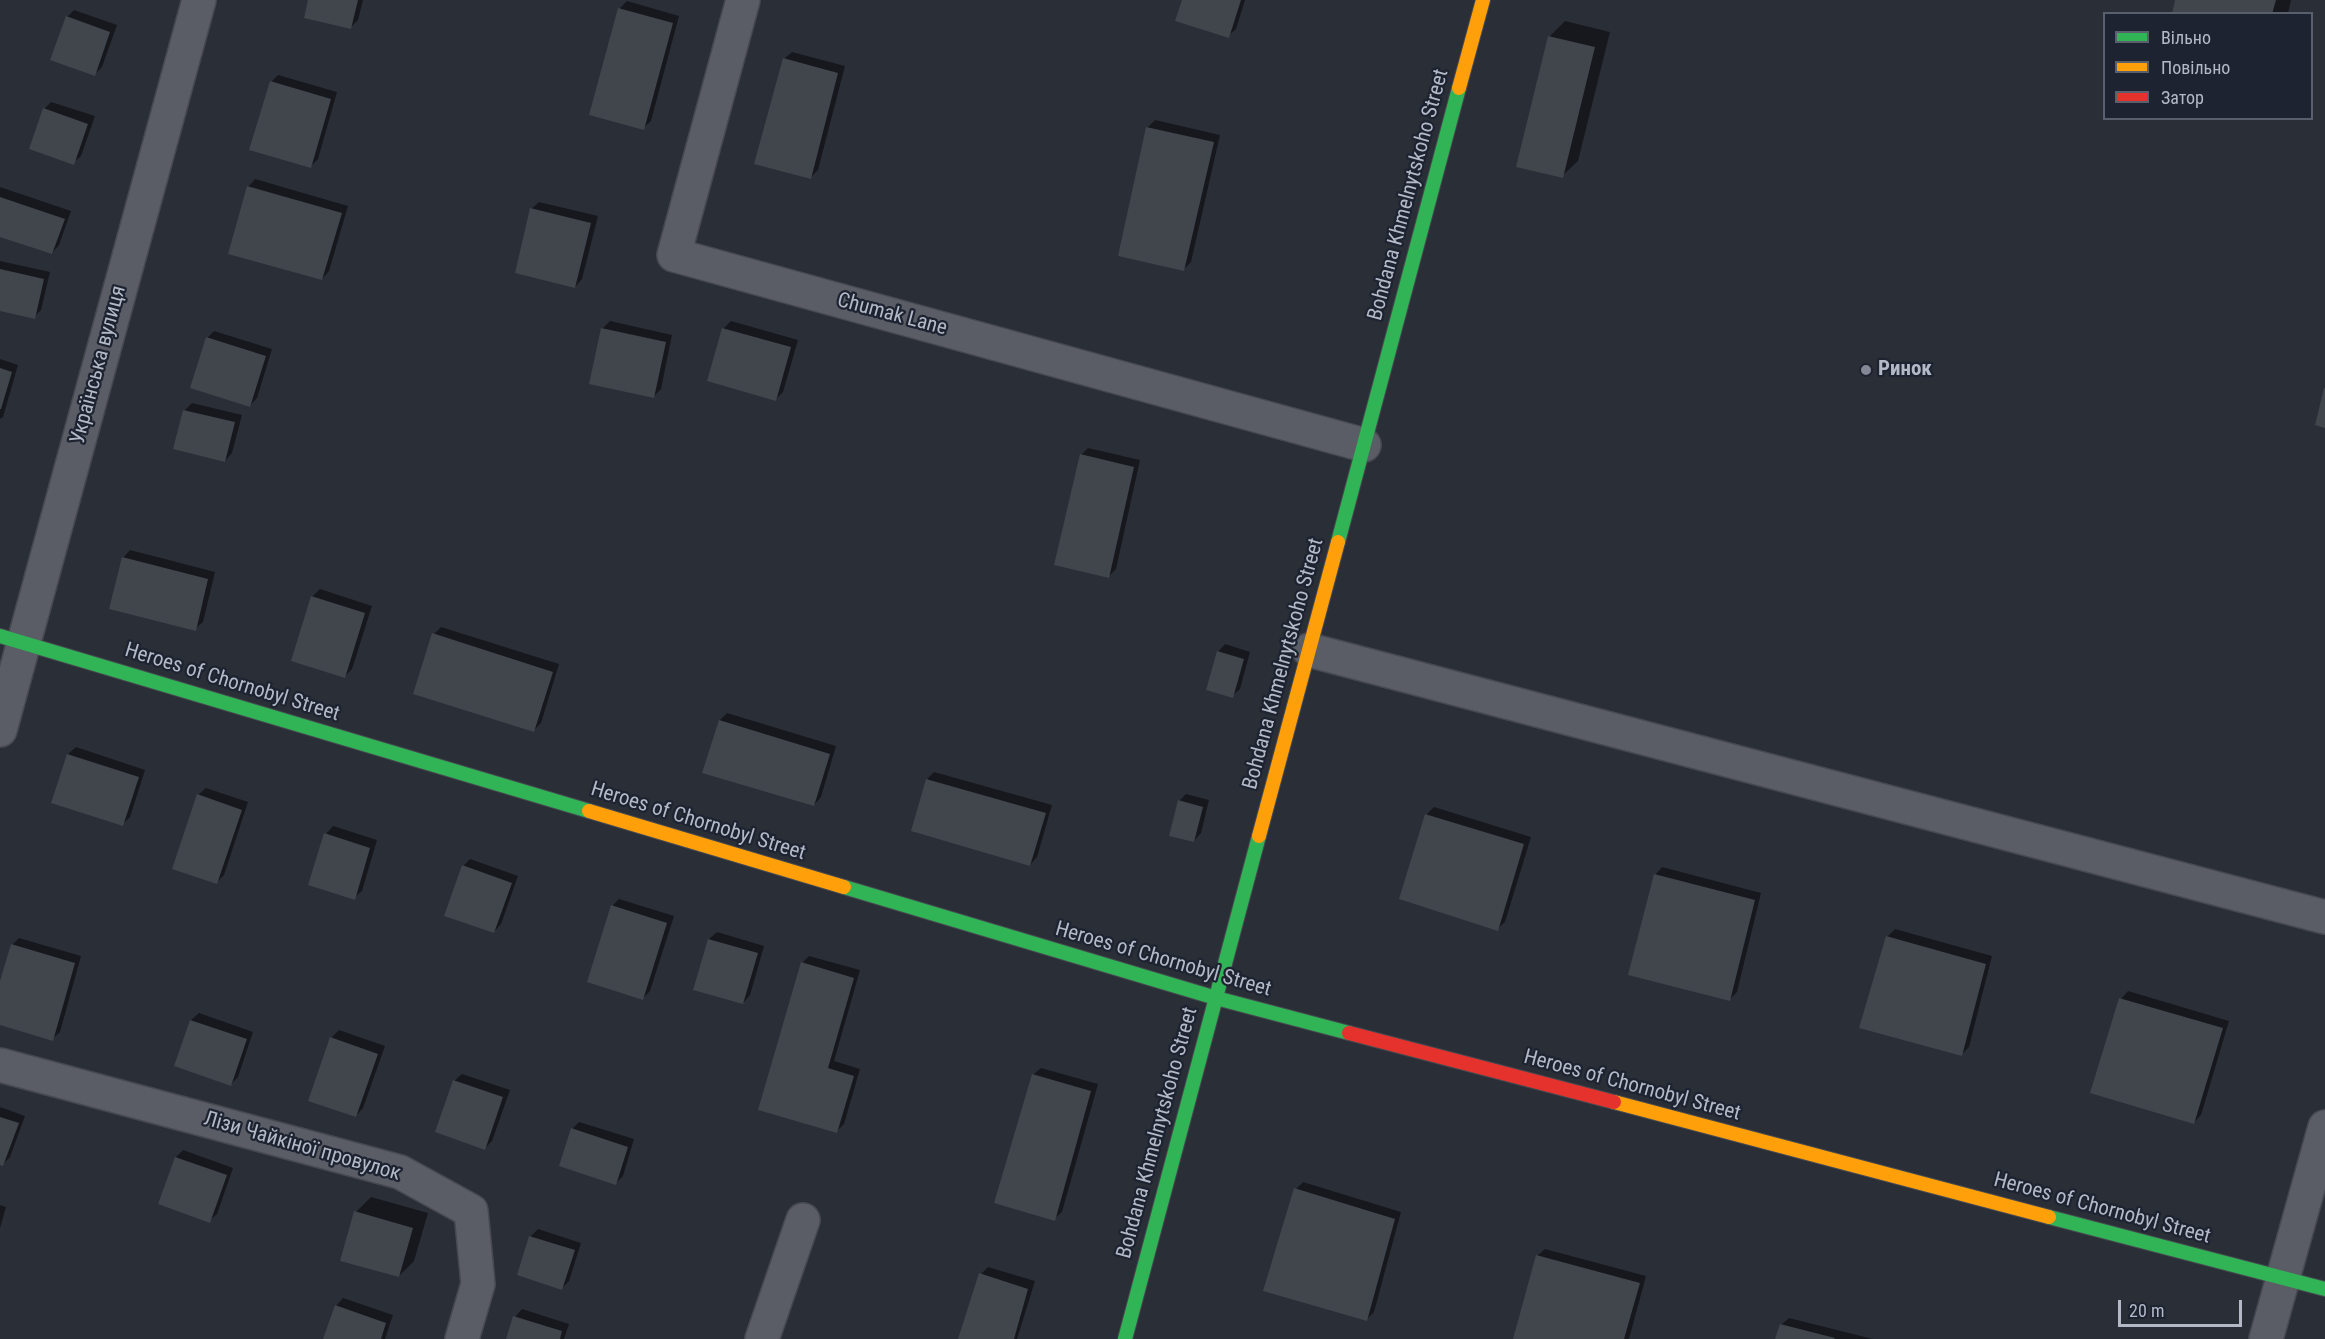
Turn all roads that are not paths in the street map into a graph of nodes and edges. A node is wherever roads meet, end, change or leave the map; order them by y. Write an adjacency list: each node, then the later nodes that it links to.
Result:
1 (199, 0): 5 (street, Українська вулиця)
2 (743, 0): 4 (street, Chumak Lane)
3 (1483, 0): 4 (street, Bohdana Khmelnytskoho Street)
4 (1364, 445): 6 (street, Bohdana Khmelnytskoho Street)
5 (12, 640): 7 (street, Українська вулиця); 9 (street, Heroes of Chornobyl Street)
6 (1309, 650): 8 (street); 9 (street, Bohdana Khmelnytskoho Street)
7 (0, 730)
8 (2325, 917)
9 (1216, 998): 13 (street, Heroes of Chornobyl Street); 17 (street, Bohdana Khmelnytskoho Street)
10 (0, 1065): 15 (street, Лізи Чайкіної провулок)
11 (2325, 1127): 13 (street)
12 (803, 1220): 16 (street)
13 (2282, 1278): 14 (street, Heroes of Chornobyl Street); 18 (street)
14 (2325, 1289)
15 (462, 1339)
16 (762, 1339)
17 (1125, 1339)
18 (2266, 1339)

